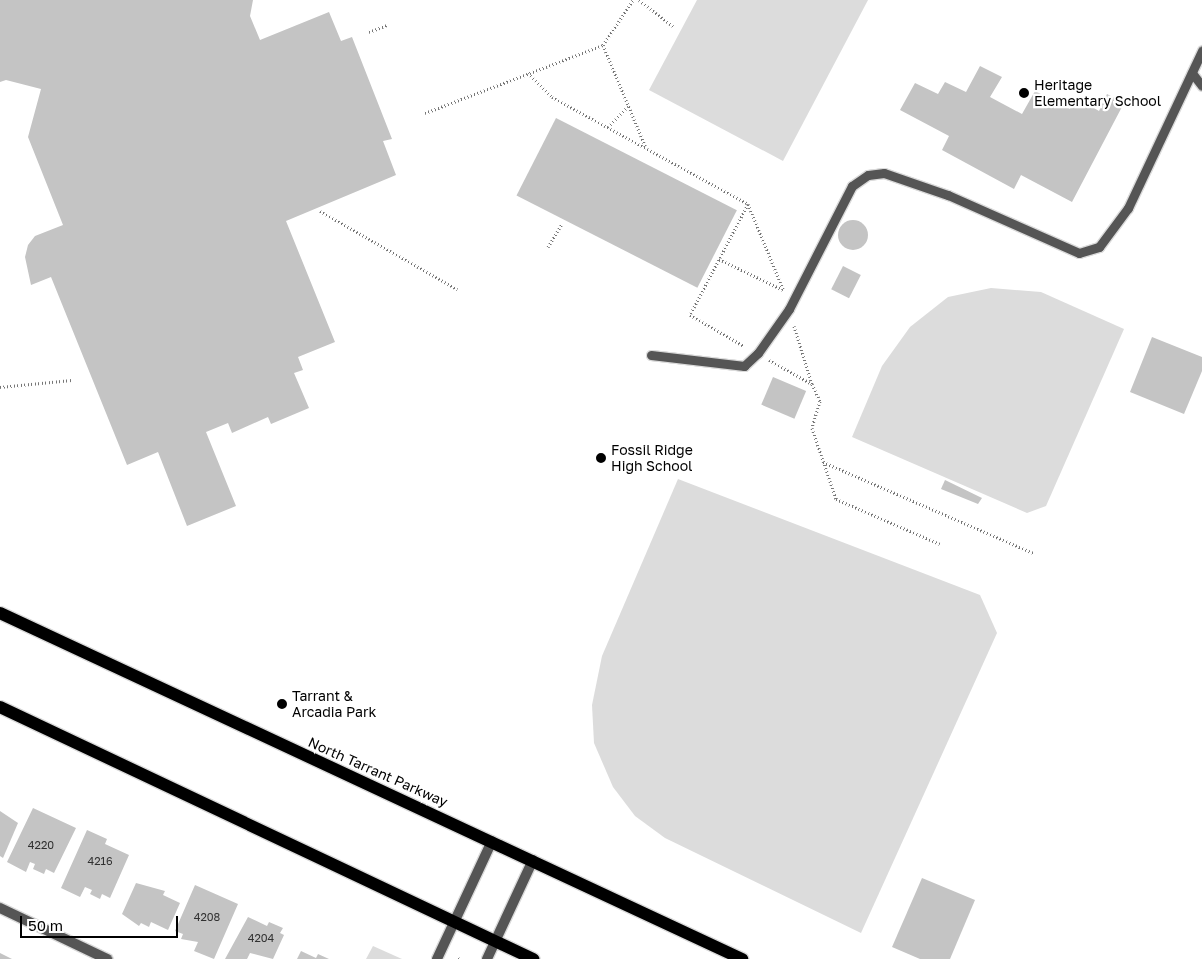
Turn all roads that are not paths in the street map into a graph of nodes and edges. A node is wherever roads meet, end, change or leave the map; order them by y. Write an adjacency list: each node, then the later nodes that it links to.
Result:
1 (1202, 51): 2 (lane)
2 (1192, 73): 3 (lane); 4 (lane)
3 (1202, 86)
4 (651, 355)
5 (0, 614): 7 (main road, North Tarrant Parkway)
6 (0, 707): 10 (main road)
7 (492, 841): 8 (main road, North Tarrant Parkway); 10 (street)
8 (533, 860): 11 (street); 16 (main road, North Tarrant Parkway)
9 (0, 908): 12 (street)
10 (455, 922): 11 (main road); 13 (street)
11 (496, 941): 14 (street); 15 (main road)
12 (107, 959)
13 (437, 959)
14 (487, 959)
15 (533, 959)
16 (742, 959)

